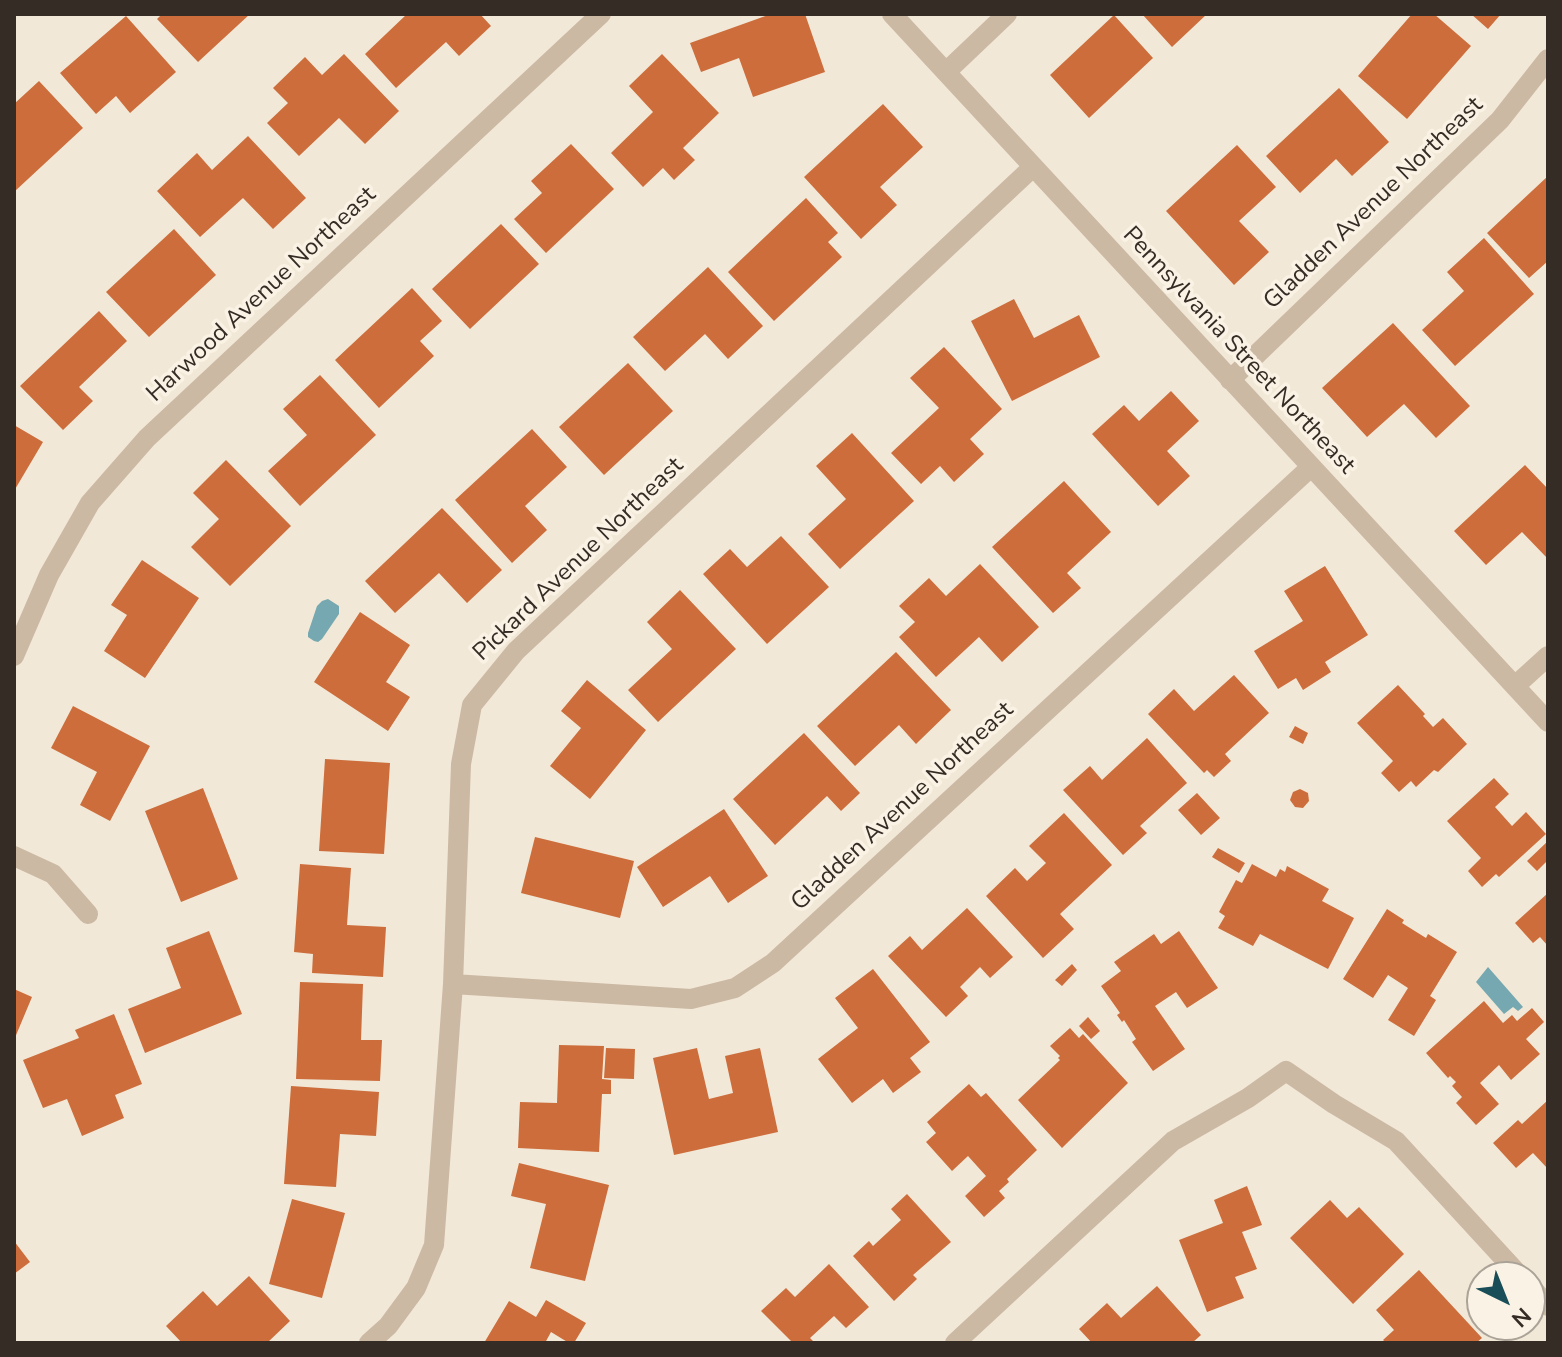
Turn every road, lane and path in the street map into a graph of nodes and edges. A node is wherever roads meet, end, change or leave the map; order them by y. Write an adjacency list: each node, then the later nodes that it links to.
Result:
1 (601, 14): 9 (street, Harwood Avenue Northeast)
2 (892, 14): 5 (street, Pennsylvania Street Northeast)
3 (1007, 14): 5 (street)
4 (1548, 59): 7 (street, Gladden Avenue Northeast)
5 (946, 72): 6 (street, Pennsylvania Street Northeast)
6 (1033, 167): 7 (street, Pennsylvania Street Northeast); 15 (street, Pickard Avenue Northeast)
7 (1230, 380): 8 (street, Pennsylvania Street Northeast)
8 (1311, 467): 11 (street, Pennsylvania Street Northeast); 15 (street, Gladden Avenue Northeast)
9 (14, 656)
10 (1548, 656): 11 (street)
11 (1515, 686): 12 (street, Pennsylvania Street Northeast)
12 (1548, 722)
13 (14, 856): 14 (street)
14 (88, 914)
15 (453, 984): 17 (street, Pickard Avenue Northeast)
16 (1506, 1261): 18 (street)
17 (369, 1343)
18 (955, 1343)

